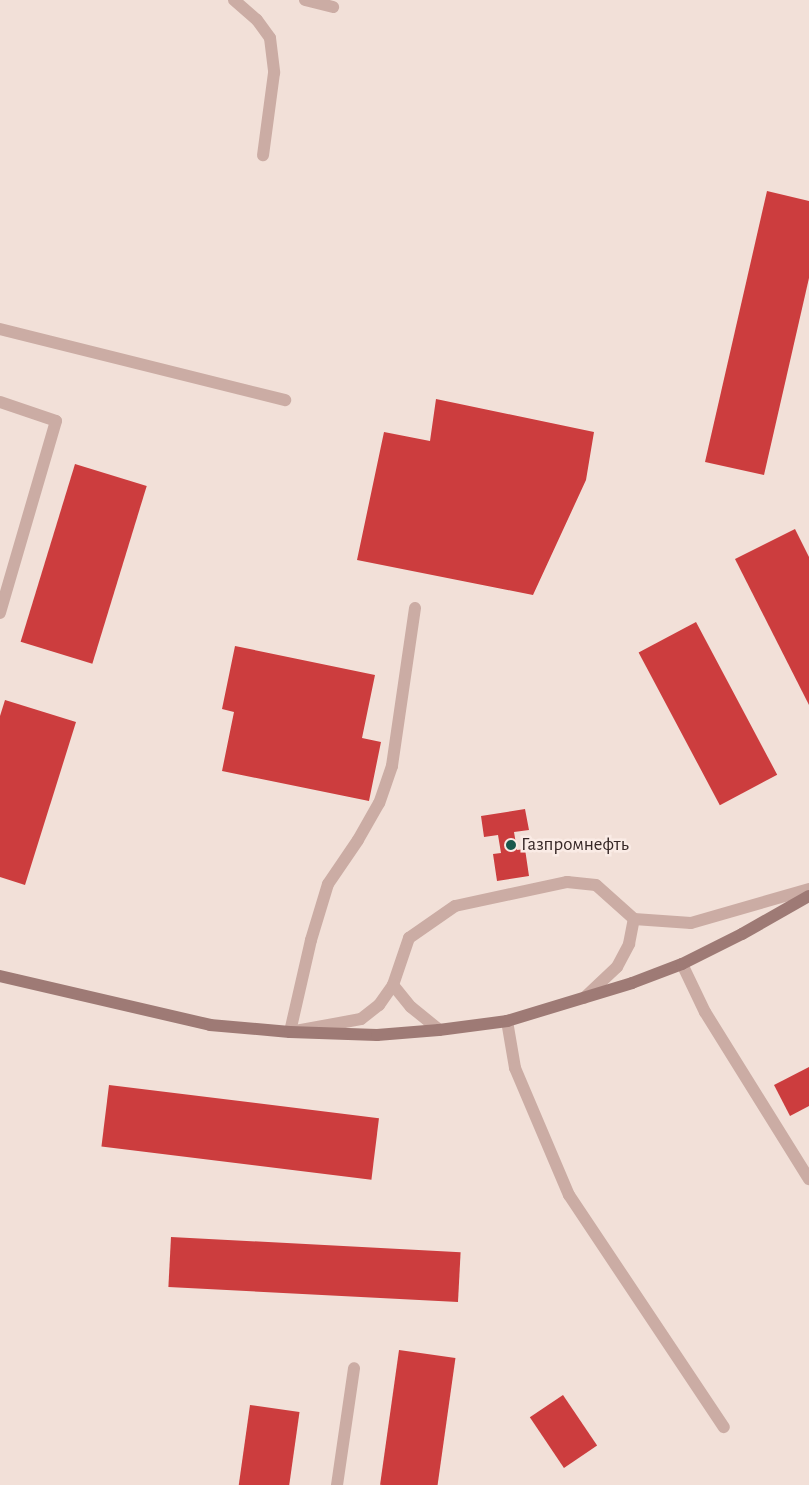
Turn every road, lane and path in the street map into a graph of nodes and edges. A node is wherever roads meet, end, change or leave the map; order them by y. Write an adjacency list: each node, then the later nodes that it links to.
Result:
1 (234, 0): 4 (lane)
2 (305, 0): 3 (lane)
3 (334, 7)
4 (263, 155)
5 (0, 329): 6 (lane)
6 (285, 400)
7 (0, 402): 9 (lane)
8 (415, 608): 19 (lane)
9 (0, 613)
10 (809, 888): 12 (lane)
11 (809, 896): 13 (main road)
12 (634, 919): 15 (lane); 16 (lane)
13 (682, 964): 16 (main road); 20 (lane)
14 (0, 976): 19 (main road)
15 (393, 986): 18 (lane); 19 (lane)
16 (584, 998): 17 (main road)
17 (507, 1020): 18 (main road); 22 (lane)
18 (439, 1030): 19 (main road)
19 (290, 1032)
20 (809, 1179)
21 (354, 1368): 23 (lane)
22 (724, 1427)
23 (337, 1485)

